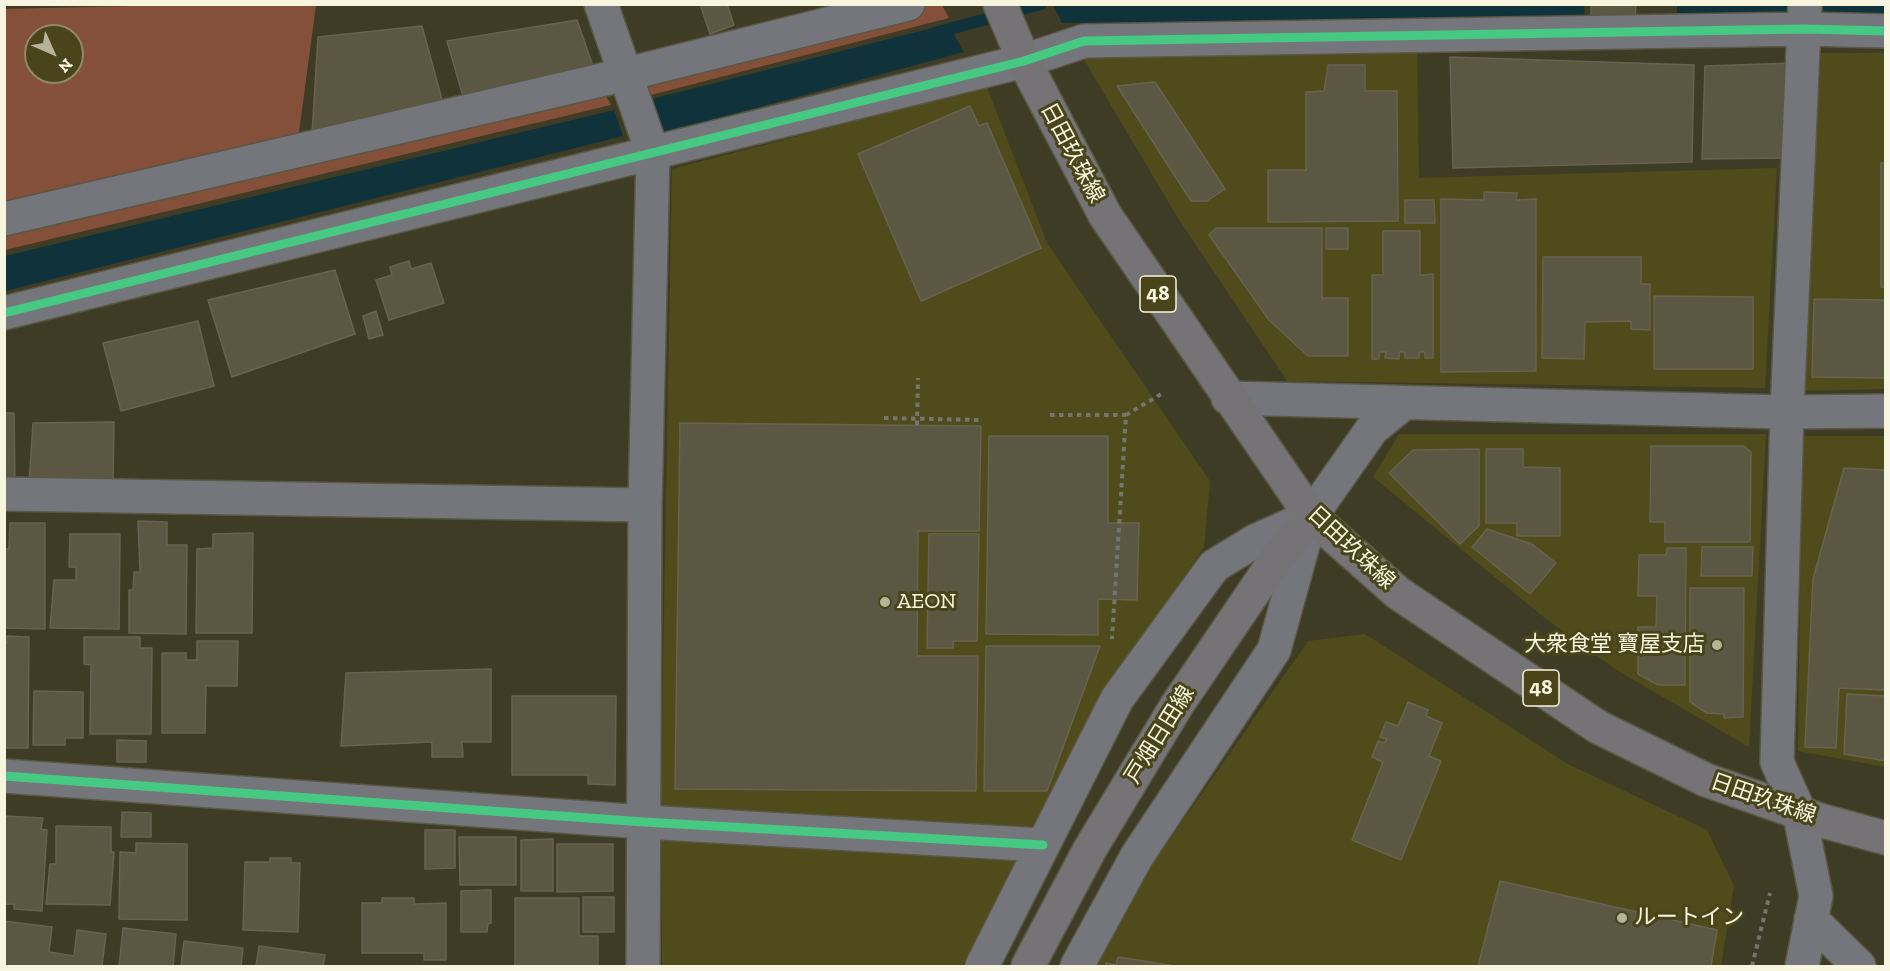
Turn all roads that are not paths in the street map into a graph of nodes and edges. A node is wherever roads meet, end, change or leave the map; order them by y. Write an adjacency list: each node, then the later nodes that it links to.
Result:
1 (602, 4): 7 (street)
2 (908, 4): 7 (street)
3 (1000, 4): 6 (main road, 日田玖珠線 / 48)
4 (1804, 17): 5 (street); 6 (street); 14 (street)
5 (1886, 31)
6 (1024, 61): 8 (street); 11 (main road, 日田玖珠線 / 48)
7 (627, 74): 8 (street); 9 (street)
8 (653, 154): 10 (street); 16 (street)
9 (4, 219)
10 (4, 313)
11 (1228, 398): 12 (street); 17 (main road, 日田玖珠線 / 48)
12 (1404, 403): 14 (street); 17 (street)
13 (1886, 411): 14 (street)
14 (1787, 412): 19 (street)
15 (4, 494): 16 (street)
16 (645, 505): 20 (street)
17 (1311, 516): 19 (main road, 日田玖珠線 / 48); 22 (street); 26 (main road, 戸畑日田線); 27 (street)
18 (4, 776): 20 (street)
19 (1799, 811): 21 (main road, 日田玖珠線 / 48); 23 (street)
20 (644, 822): 22 (street); 24 (street)
21 (1886, 838)
22 (1043, 845): 25 (street)
23 (1811, 919): 28 (street); 29 (street)
24 (643, 966)
25 (982, 966)
26 (1028, 966)
27 (1077, 966)
28 (1802, 966)
29 (1859, 966)

